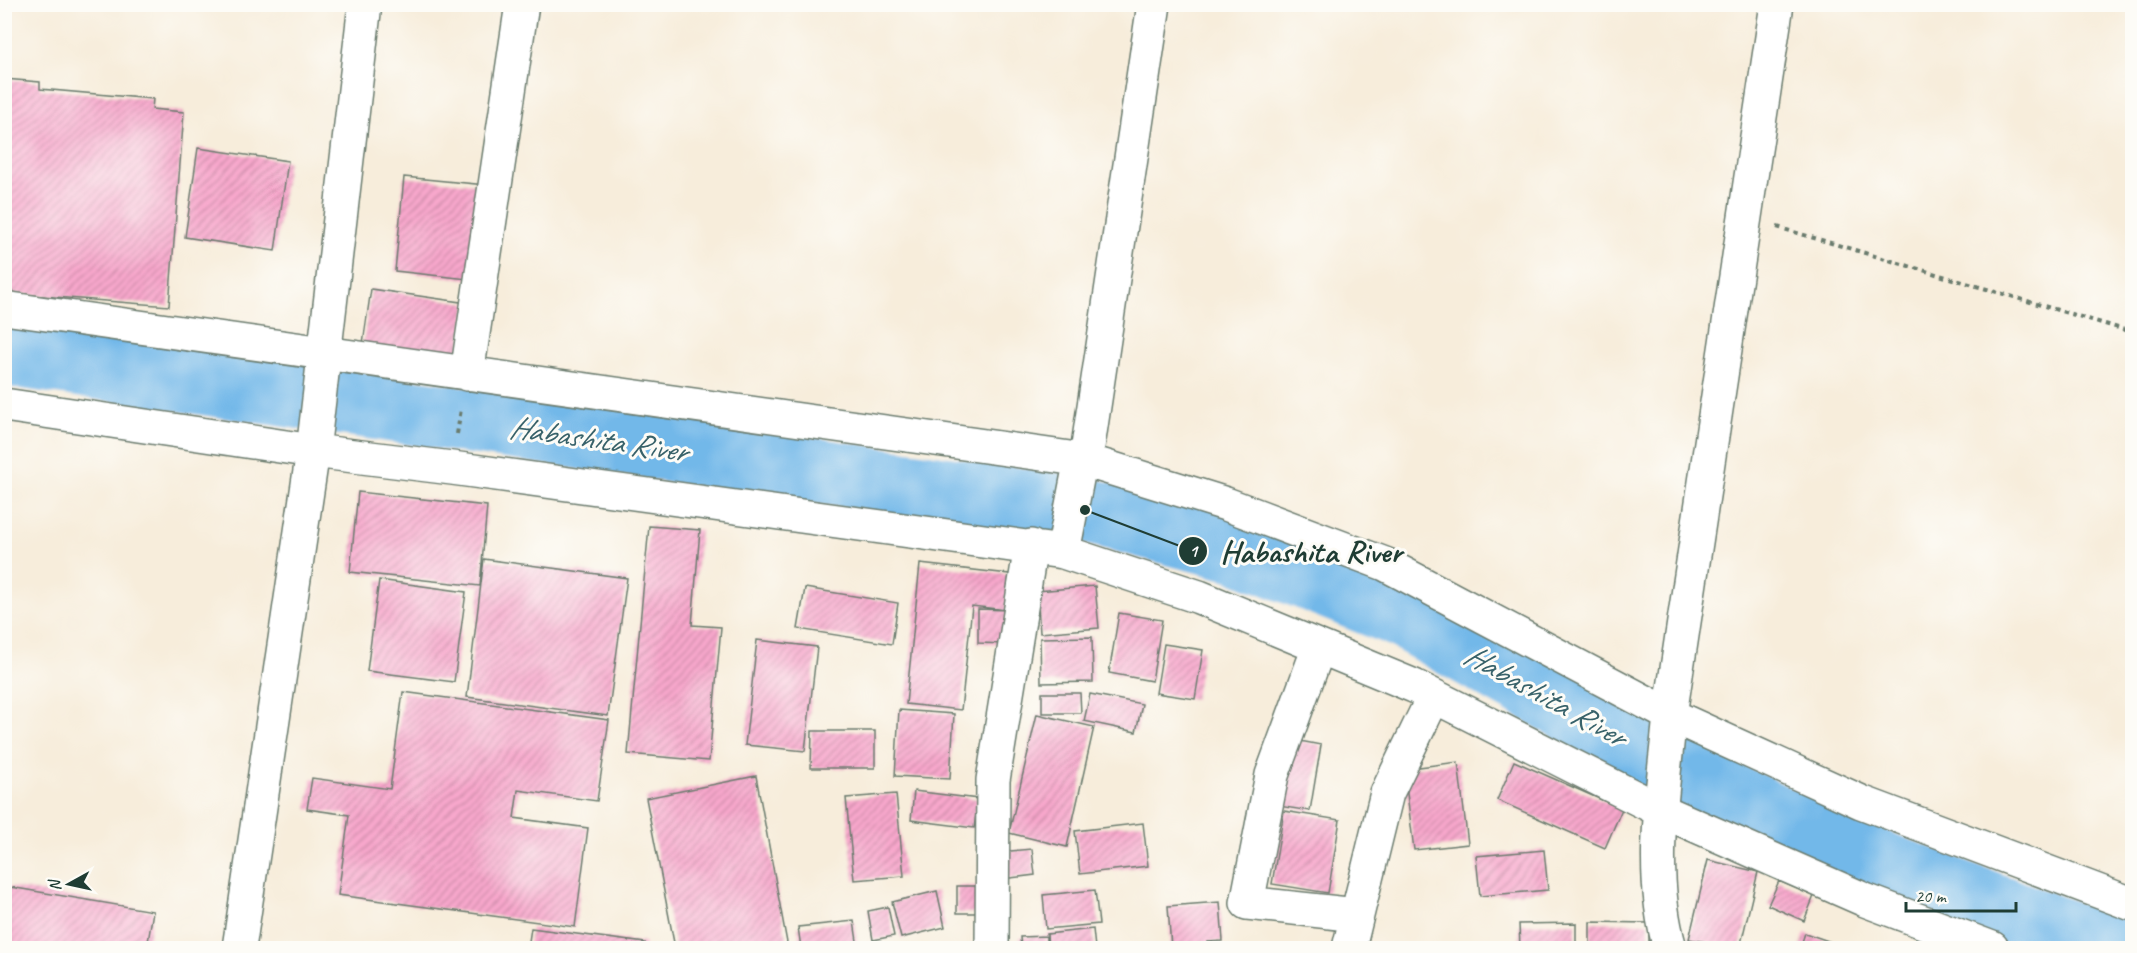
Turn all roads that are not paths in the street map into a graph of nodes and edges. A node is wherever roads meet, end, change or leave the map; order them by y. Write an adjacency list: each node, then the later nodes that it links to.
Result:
1 (365, 4): 6 (street)
2 (522, 4): 7 (street)
3 (1154, 4): 10 (street)
4 (1777, 4): 15 (street)
5 (4, 308): 6 (street)
6 (324, 358): 7 (street); 9 (street)
7 (465, 386): 10 (street)
8 (4, 405): 9 (street)
9 (314, 443): 12 (street); 19 (street)
10 (1081, 467): 11 (street); 15 (street)
11 (1065, 545): 12 (street); 13 (street)
12 (1031, 546): 20 (street)
13 (1319, 647): 14 (street); 18 (street)
14 (1433, 698): 16 (street); 18 (street)
15 (1669, 721): 16 (street); 17 (street)
16 (1660, 804): 22 (street); 23 (street)
17 (2133, 904)
18 (1357, 915): 21 (street)
19 (239, 948)
20 (992, 948)
21 (1348, 948)
22 (1670, 948)
23 (1992, 948)

